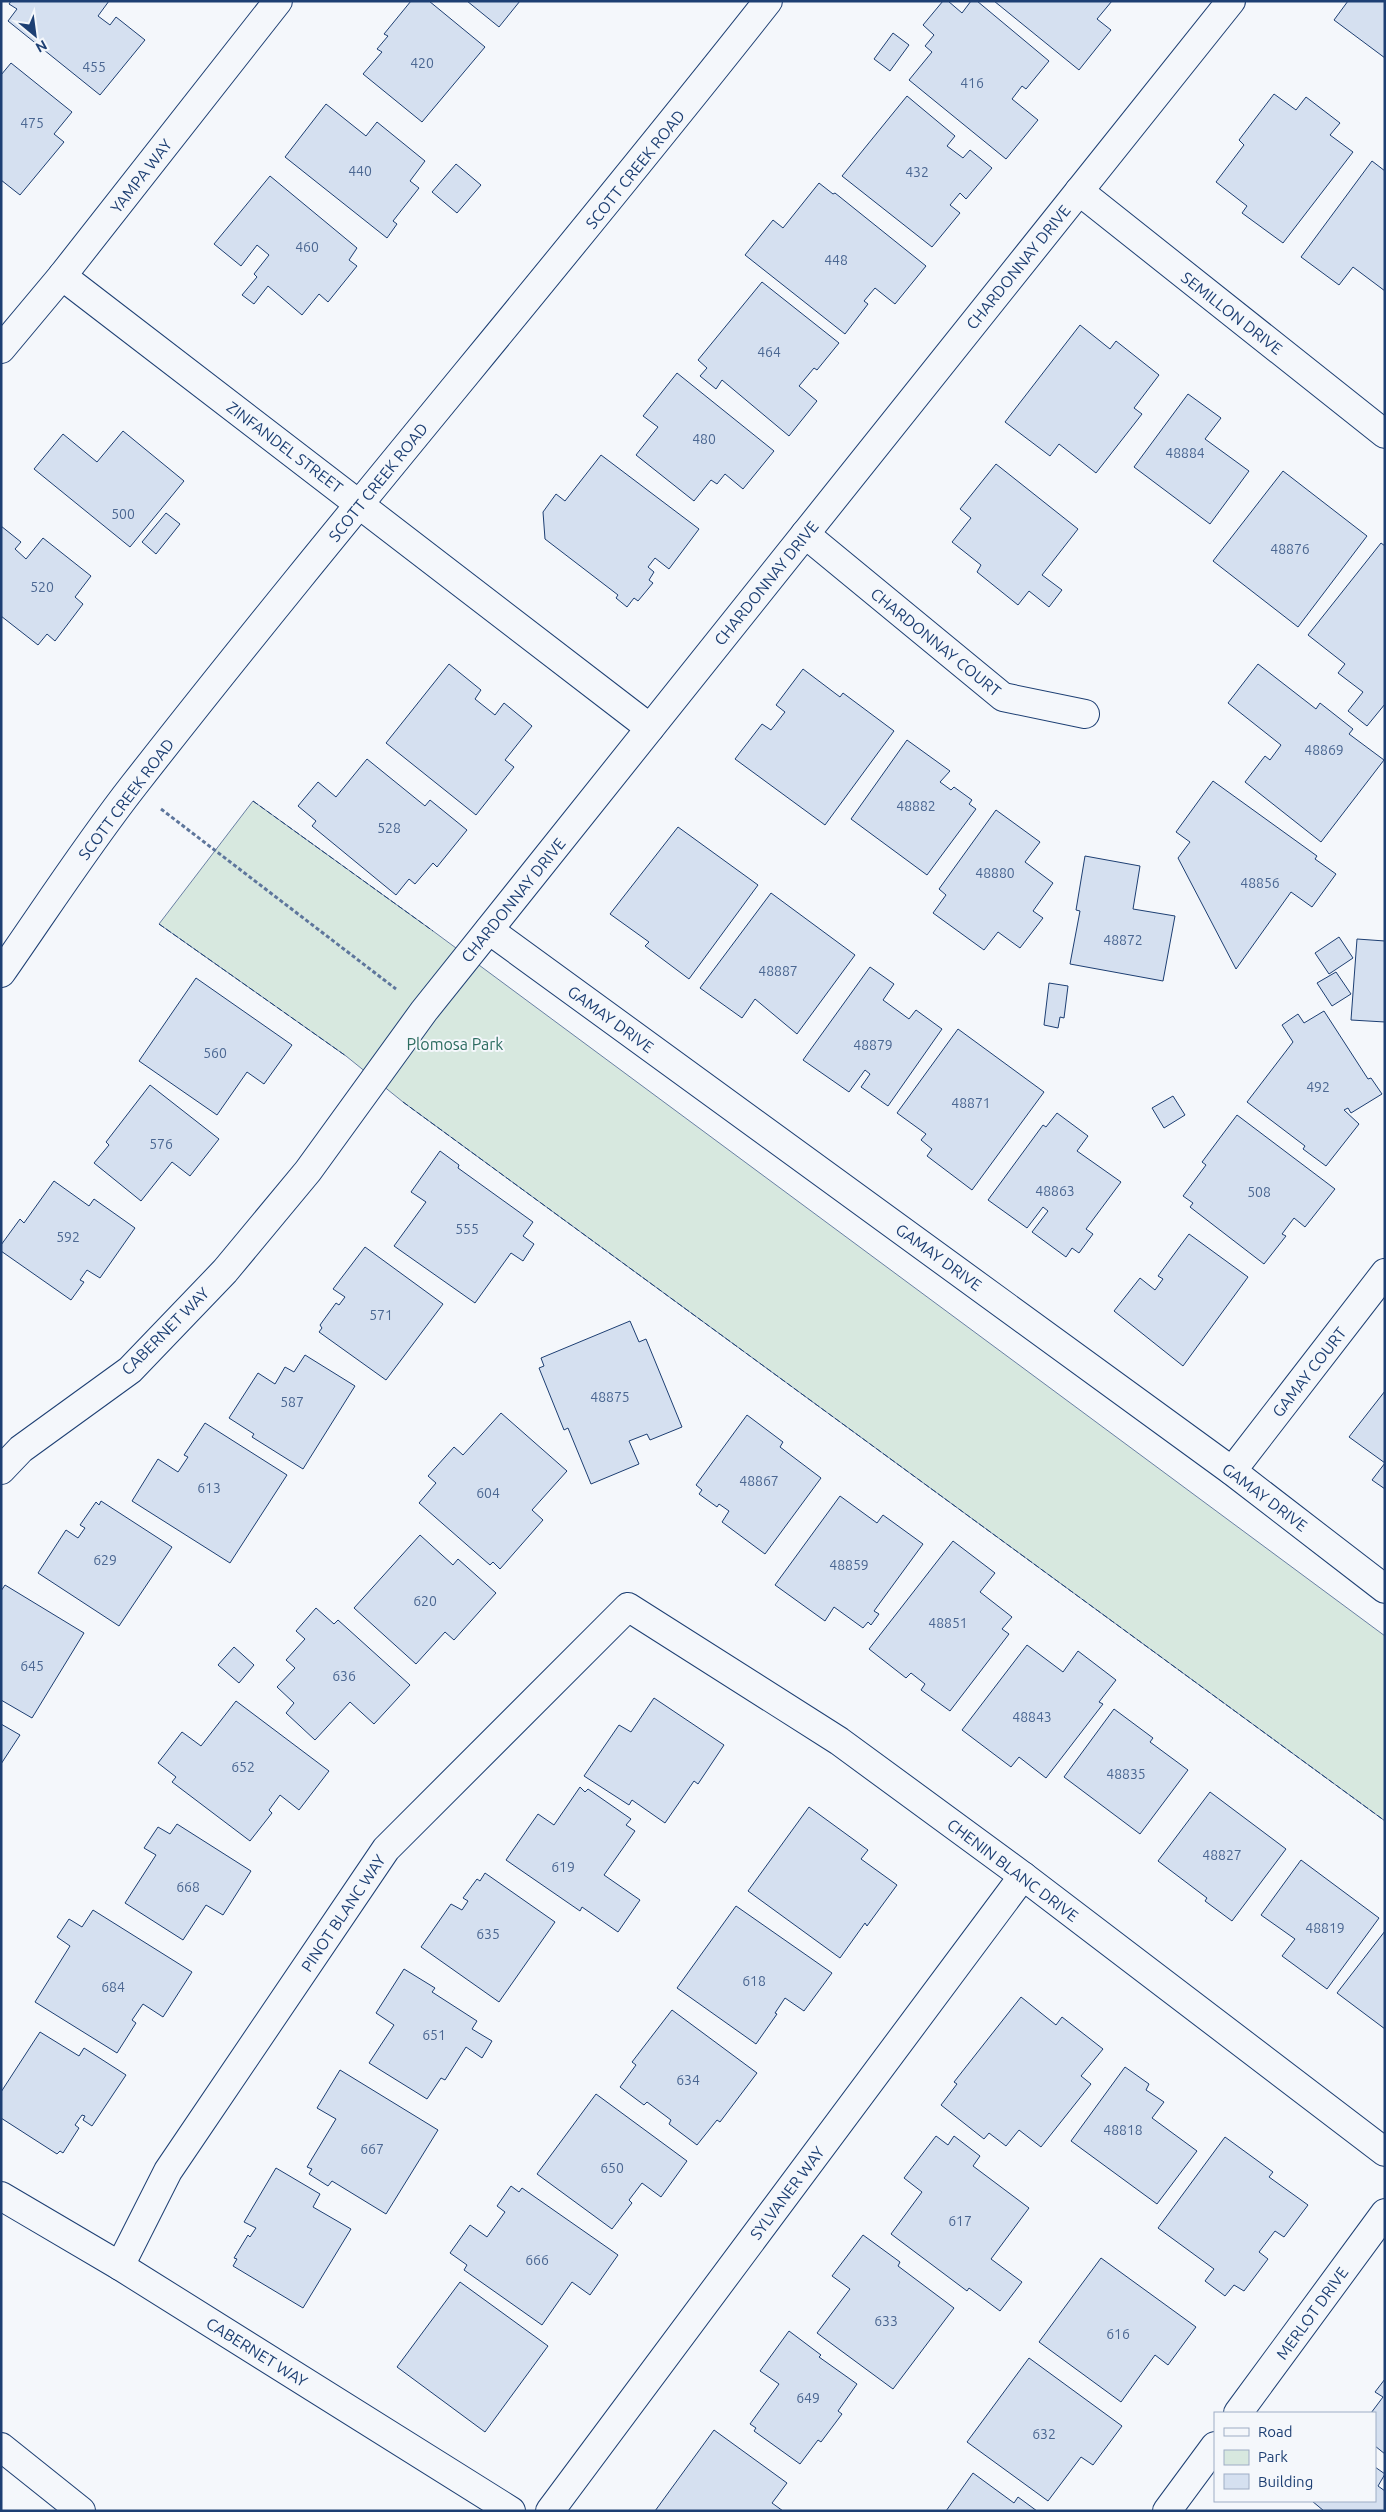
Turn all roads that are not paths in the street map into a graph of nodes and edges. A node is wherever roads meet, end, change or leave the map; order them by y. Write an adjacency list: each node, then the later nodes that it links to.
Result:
1 (278, 1): 5 (main road, YAMPA WAY)
2 (768, 1): 8 (main road, SCOTT CREEK ROAD)
3 (1231, 1): 4 (main road, CHARDONNAY DRIVE)
4 (1079, 191): 7 (main road, SEMILLON DRIVE); 9 (main road, CHARDONNAY DRIVE)
5 (62, 276): 6 (main road, YAMPA WAY); 8 (main road, ZINFANDEL STREET)
6 (1, 349)
7 (1385, 434)
8 (360, 504): 11 (main road, ZINFANDEL STREET); 13 (main road, SCOTT CREEK ROAD)
9 (805, 534): 10 (main road, CHARDONNAY COURT); 11 (main road, CHARDONNAY DRIVE)
10 (1085, 714)
11 (650, 728): 12 (main road, CHARDONNAY DRIVE)
12 (489, 930): 14 (main road, CHARDONNAY DRIVE); 17 (main road, GAMAY DRIVE)
13 (1, 973)
14 (308, 1171): 16 (main road, CABERNET WAY)
15 (1385, 1273): 17 (main road, GAMAY COURT)
16 (1, 1470)
17 (1232, 1471): 18 (main road, GAMAY DRIVE)
18 (1385, 1589)
19 (628, 1606): 20 (main road, CHENIN BLANC DRIVE); 24 (main road, PINOT BLANC WAY)
20 (1023, 1876): 21 (main road, CHENIN BLANC DRIVE); 30 (main road, SYLVANER WAY)
21 (1385, 2152)
22 (1, 2196): 24 (main road, CABERNET WAY)
23 (1385, 2213): 25 (main road, MERLOT DRIVE)
24 (120, 2266): 29 (main road, CABERNET WAY)
25 (1239, 2412)
26 (1, 2447): 28 (main road)
27 (1214, 2447): 31 (main road)
28 (81, 2511)
29 (511, 2511)
30 (550, 2511)
31 (1167, 2511)

